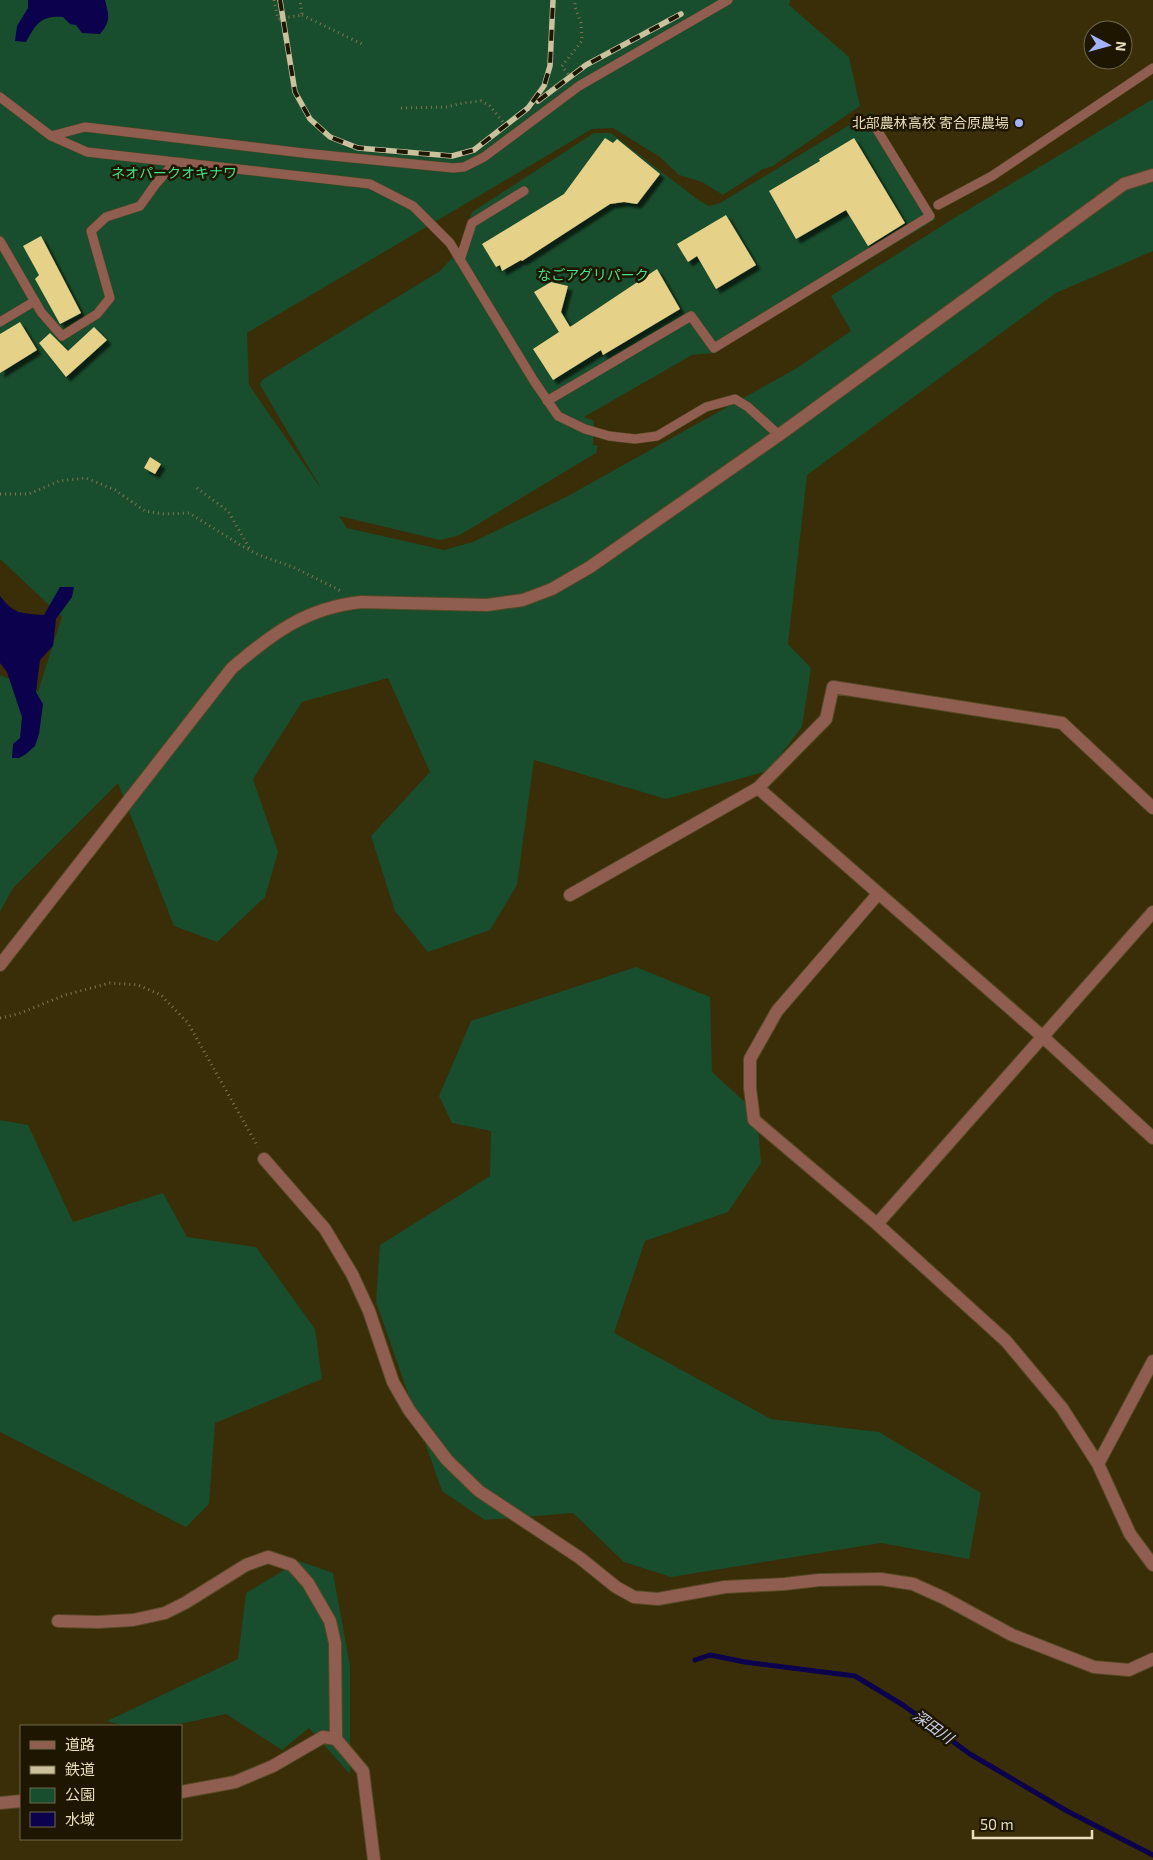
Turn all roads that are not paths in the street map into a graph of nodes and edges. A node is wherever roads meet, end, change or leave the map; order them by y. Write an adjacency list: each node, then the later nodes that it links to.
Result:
1 (728, 0): 5 (lane)
2 (1153, 68): 9 (lane)
3 (0, 97): 5 (lane)
4 (871, 120): 14 (lane)
5 (51, 136): 6 (lane)
6 (176, 162): 11 (lane); 12 (lane)
7 (1153, 175): 15 (street)
8 (524, 191): 11 (lane)
9 (938, 205)
10 (0, 241): 12 (lane)
11 (460, 260): 14 (lane)
12 (35, 301): 13 (lane)
13 (0, 322)
14 (547, 401): 15 (lane)
15 (779, 435): 21 (street)
16 (758, 788): 17 (street); 18 (street); 19 (street)
17 (1153, 808)
18 (878, 894): 22 (street); 25 (street)
19 (570, 896)
20 (1153, 912): 22 (street)
21 (0, 964)
22 (1043, 1037): 23 (street); 25 (street)
23 (1153, 1138)
24 (264, 1159): 30 (street)
25 (877, 1224): 27 (street)
26 (1153, 1361): 27 (street)
27 (1098, 1464): 28 (street)
28 (1153, 1565)
29 (58, 1621): 31 (street)
30 (1153, 1659)
31 (336, 1739): 32 (street); 35 (street)
32 (182, 1792)
33 (20, 1801): 34 (street)
34 (0, 1803)
35 (374, 1860)

